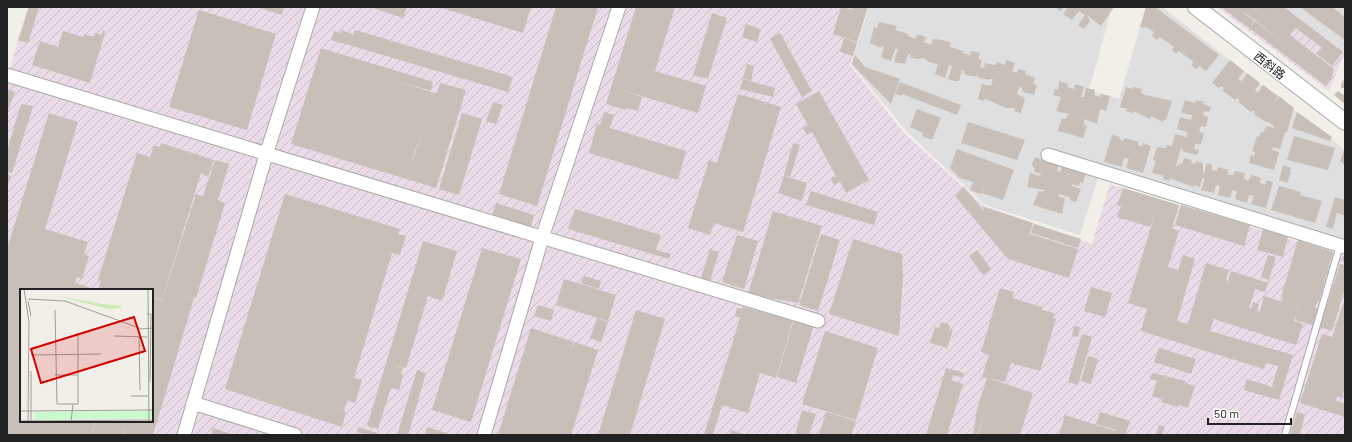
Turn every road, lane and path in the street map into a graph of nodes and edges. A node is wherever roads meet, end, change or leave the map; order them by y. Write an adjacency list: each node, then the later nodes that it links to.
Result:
1 (313, 7): 7 (street)
2 (619, 7): 8 (street)
3 (1196, 7): 5 (street, 西斜路)
4 (7, 75): 7 (street)
5 (1345, 122)
6 (1048, 154): 9 (street)
7 (266, 155): 8 (street); 11 (street)
8 (542, 238): 10 (street); 14 (street)
9 (1343, 246): 15 (lane)
10 (818, 321)
11 (193, 403): 12 (street); 13 (street)
12 (184, 435)
13 (295, 435)
14 (484, 435)
15 (1284, 435)

